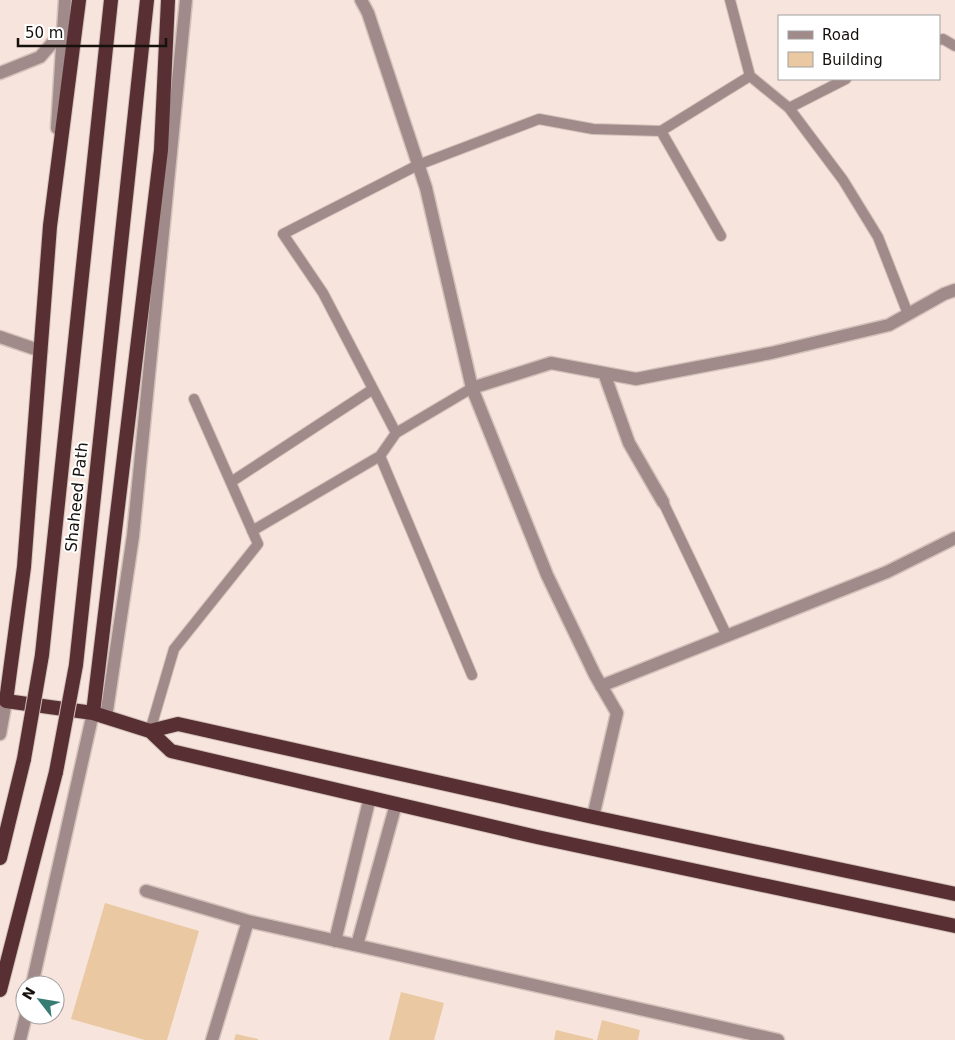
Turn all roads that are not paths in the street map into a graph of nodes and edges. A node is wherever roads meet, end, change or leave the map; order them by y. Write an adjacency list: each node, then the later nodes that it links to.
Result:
1 (65, 0): 9 (street)
2 (79, 0): 18 (highway)
3 (111, 0): 44 (highway, Shaheed Path, bridge)
4 (147, 0): 52 (highway, Shaheed Path, bridge)
5 (168, 0): 38 (highway)
6 (186, 0): 38 (street)
7 (361, 0): 17 (street)
8 (730, 0): 13 (lane)
9 (63, 31): 12 (street); 18 (street)
10 (940, 40): 11 (lane)
11 (955, 46)
12 (0, 72)
13 (750, 76): 15 (lane); 16 (lane)
14 (844, 80): 15 (lane)
15 (789, 108): 21 (lane)
16 (661, 131): 17 (lane); 19 (lane)
17 (418, 165): 25 (street); 26 (lane)
18 (50, 226): 23 (highway)
19 (721, 236)
20 (955, 290): 21 (street)
21 (908, 314): 24 (street)
22 (0, 337): 23 (street)
23 (41, 351): 37 (highway)
24 (604, 373): 25 (street); 31 (street)
25 (472, 388): 28 (lane); 36 (street)
26 (373, 389): 28 (lane); 30 (lane)
27 (194, 399): 30 (lane)
28 (396, 433): 29 (lane)
29 (380, 456): 32 (lane); 35 (lane)
30 (230, 482): 32 (lane)
31 (663, 502): 34 (lane)
32 (252, 531): 39 (lane)
33 (955, 538): 34 (street)
34 (727, 636): 36 (street)
35 (472, 675)
36 (601, 686): 43 (street)
37 (6, 701): 38 (highway); 40 (street)
38 (99, 715): 39 (highway); 51 (street)
39 (150, 731): 41 (highway); 43 (highway)
40 (0, 734)
41 (370, 797): 42 (highway); 49 (street)
42 (396, 804): 48 (highway); 50 (street)
43 (593, 817): 46 (highway)
44 (0, 858)
45 (146, 891): 47 (street)
46 (955, 894)
47 (248, 921): 49 (street); 55 (street)
48 (955, 926)
49 (335, 940): 50 (street)
50 (357, 945): 56 (street)
51 (34, 975)
52 (0, 990)
53 (24, 1025): 54 (street)
54 (20, 1040)
55 (212, 1040)
56 (778, 1040)

